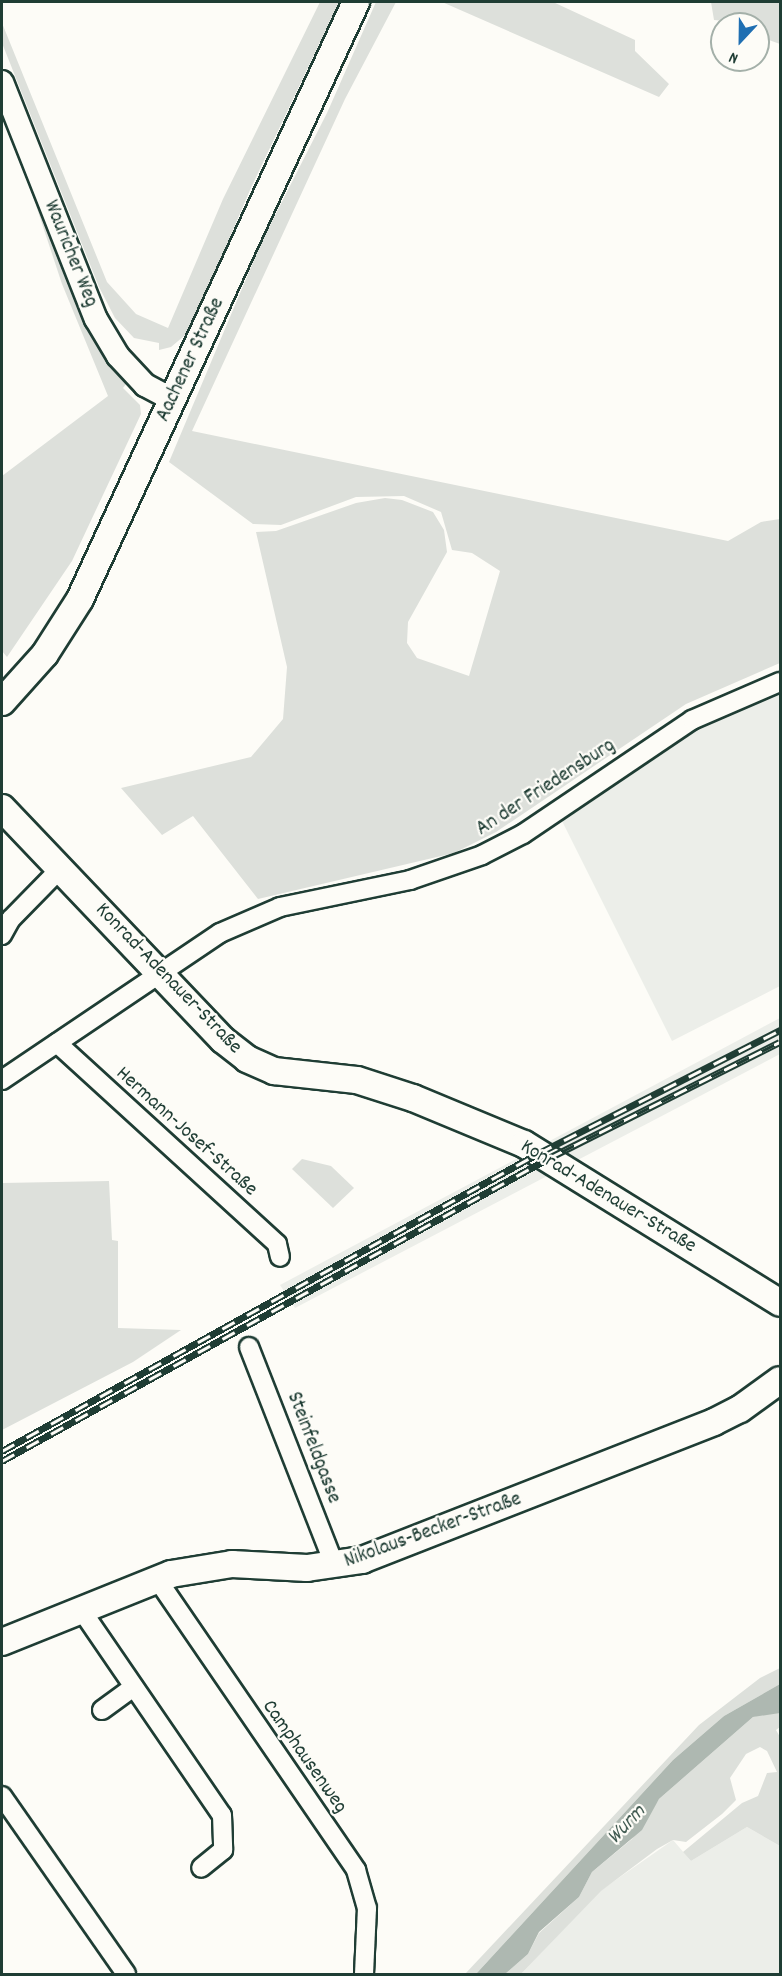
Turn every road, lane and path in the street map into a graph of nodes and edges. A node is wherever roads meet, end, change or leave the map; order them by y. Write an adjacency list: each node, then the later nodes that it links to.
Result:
1 (356, 2): 3 (main road, Aachener Straße)
2 (2, 82): 3 (street, Wauricher Weg)
3 (173, 400): 5 (main road, Aachener Straße)
4 (780, 682): 9 (street, An der Friedensburg)
5 (2, 702)
6 (2, 808): 7 (main road, Konrad-Adenauer-Straße)
7 (60, 869): 8 (street); 9 (main road, Konrad-Adenauer-Straße)
8 (2, 935)
9 (161, 971): 10 (street, An der Friedensburg); 13 (main road, Konrad-Adenauer-Straße)
10 (57, 1043): 11 (street, An der Friedensburg); 12 (street, Hermann-Josef-Straße)
11 (2, 1080)
12 (280, 1257)
13 (780, 1303)
14 (249, 1347): 16 (street, Steinfeldgasse)
15 (780, 1380): 16 (main road, Nikolaus-Becker-Straße)
16 (335, 1566): 17 (main road, Nikolaus-Becker-Straße)
17 (157, 1579): 18 (main road, Nikolaus-Becker-Straße); 25 (street, Camphausenweg)
18 (80, 1608): 19 (main road, Nikolaus-Becker-Straße); 20 (street)
19 (2, 1642)
20 (134, 1687): 21 (street); 23 (street)
21 (102, 1710)
22 (2, 1796): 24 (street)
23 (201, 1868)
24 (116, 1971)
25 (364, 1974)

